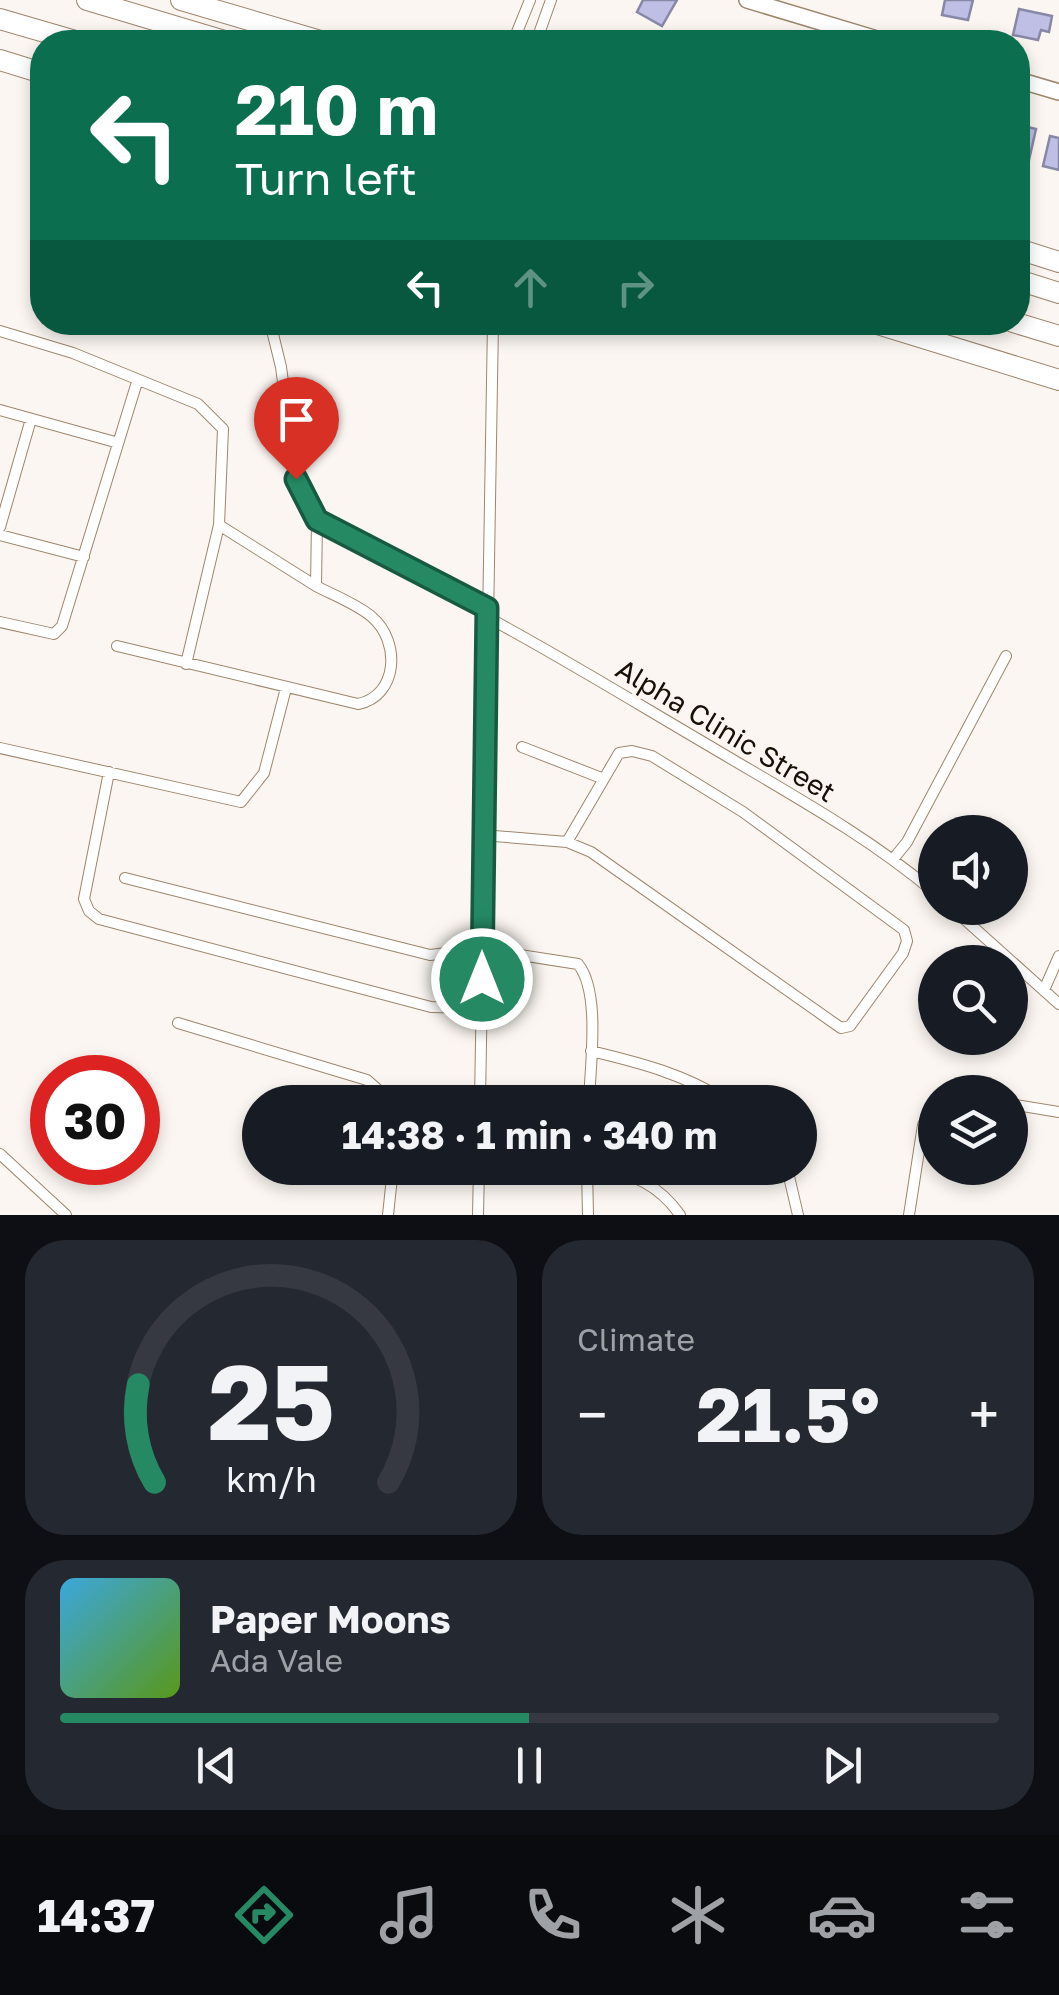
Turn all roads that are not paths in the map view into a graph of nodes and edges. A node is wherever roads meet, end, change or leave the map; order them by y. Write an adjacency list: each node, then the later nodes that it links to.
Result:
1 (87, 0): 9 (highway)
2 (181, 0): 10 (highway)
3 (530, 0): 11 (street)
4 (550, 0): 12 (street)
5 (747, 0): 6 (street)
6 (772, 4): 13 (street)
7 (0, 19): 8 (highway)
8 (38, 30)
9 (188, 30)
10 (283, 30)
11 (517, 30)
12 (540, 30)
13 (851, 30)
14 (0, 60): 15 (highway)
15 (30, 69)
16 (1030, 84): 17 (street)
17 (1059, 92)
18 (1030, 254): 19 (highway)
19 (1059, 262)
20 (1030, 284): 21 (highway)
21 (1059, 293)
22 (1030, 327): 27 (highway)
23 (0, 331): 29 (street)
24 (273, 335): 33 (street)
25 (493, 335): 39 (street)
26 (914, 335): 28 (highway)
27 (1059, 336)
28 (1057, 378)
29 (137, 382): 32 (street); 34 (street)
30 (0, 410): 31 (street)
31 (31, 419): 32 (street); 35 (street)
32 (115, 442): 37 (street)
33 (317, 520): 38 (street); 39 (street, Alpha Clinic Street)
34 (220, 526): 38 (street); 43 (street)
35 (0, 527)
36 (0, 535): 37 (street)
37 (84, 557): 40 (street)
38 (316, 586): 44 (street)
39 (487, 612): 49 (street); 51 (street, Alpha Clinic Street)
40 (0, 622)
41 (118, 646): 43 (street)
42 (1006, 656): 51 (street)
43 (186, 664): 44 (street)
44 (286, 688): 47 (street)
45 (522, 747): 48 (street)
46 (0, 748): 47 (street)
47 (109, 772): 59 (street)
48 (604, 779): 50 (street); 50 (street)
49 (482, 835): 50 (street); 55 (street)
50 (567, 842)
51 (894, 858): 53 (street, Alpha Clinic Street)
52 (125, 878): 55 (street)
53 (918, 878)
54 (971, 925): 57 (street)
55 (482, 949): 59 (street); 61 (street)
56 (1059, 956): 57 (street)
57 (1044, 990): 58 (street)
58 (1059, 1004)
59 (482, 1008): 63 (street)
60 (178, 1024): 62 (street)
61 (591, 1051): 64 (street); 65 (street)
62 (373, 1085)
63 (480, 1085)
64 (589, 1085)
65 (702, 1085)
66 (1028, 1107): 67 (street)
67 (1059, 1112)
68 (918, 1151): 81 (street)
69 (0, 1154): 75 (street)
70 (391, 1185): 76 (street)
71 (478, 1185): 77 (street)
72 (588, 1185): 78 (street)
73 (651, 1185): 79 (street)
74 (790, 1185): 80 (street)
75 (66, 1215)
76 (388, 1215)
77 (478, 1215)
78 (588, 1215)
79 (680, 1215)
80 (798, 1215)
81 (908, 1215)

